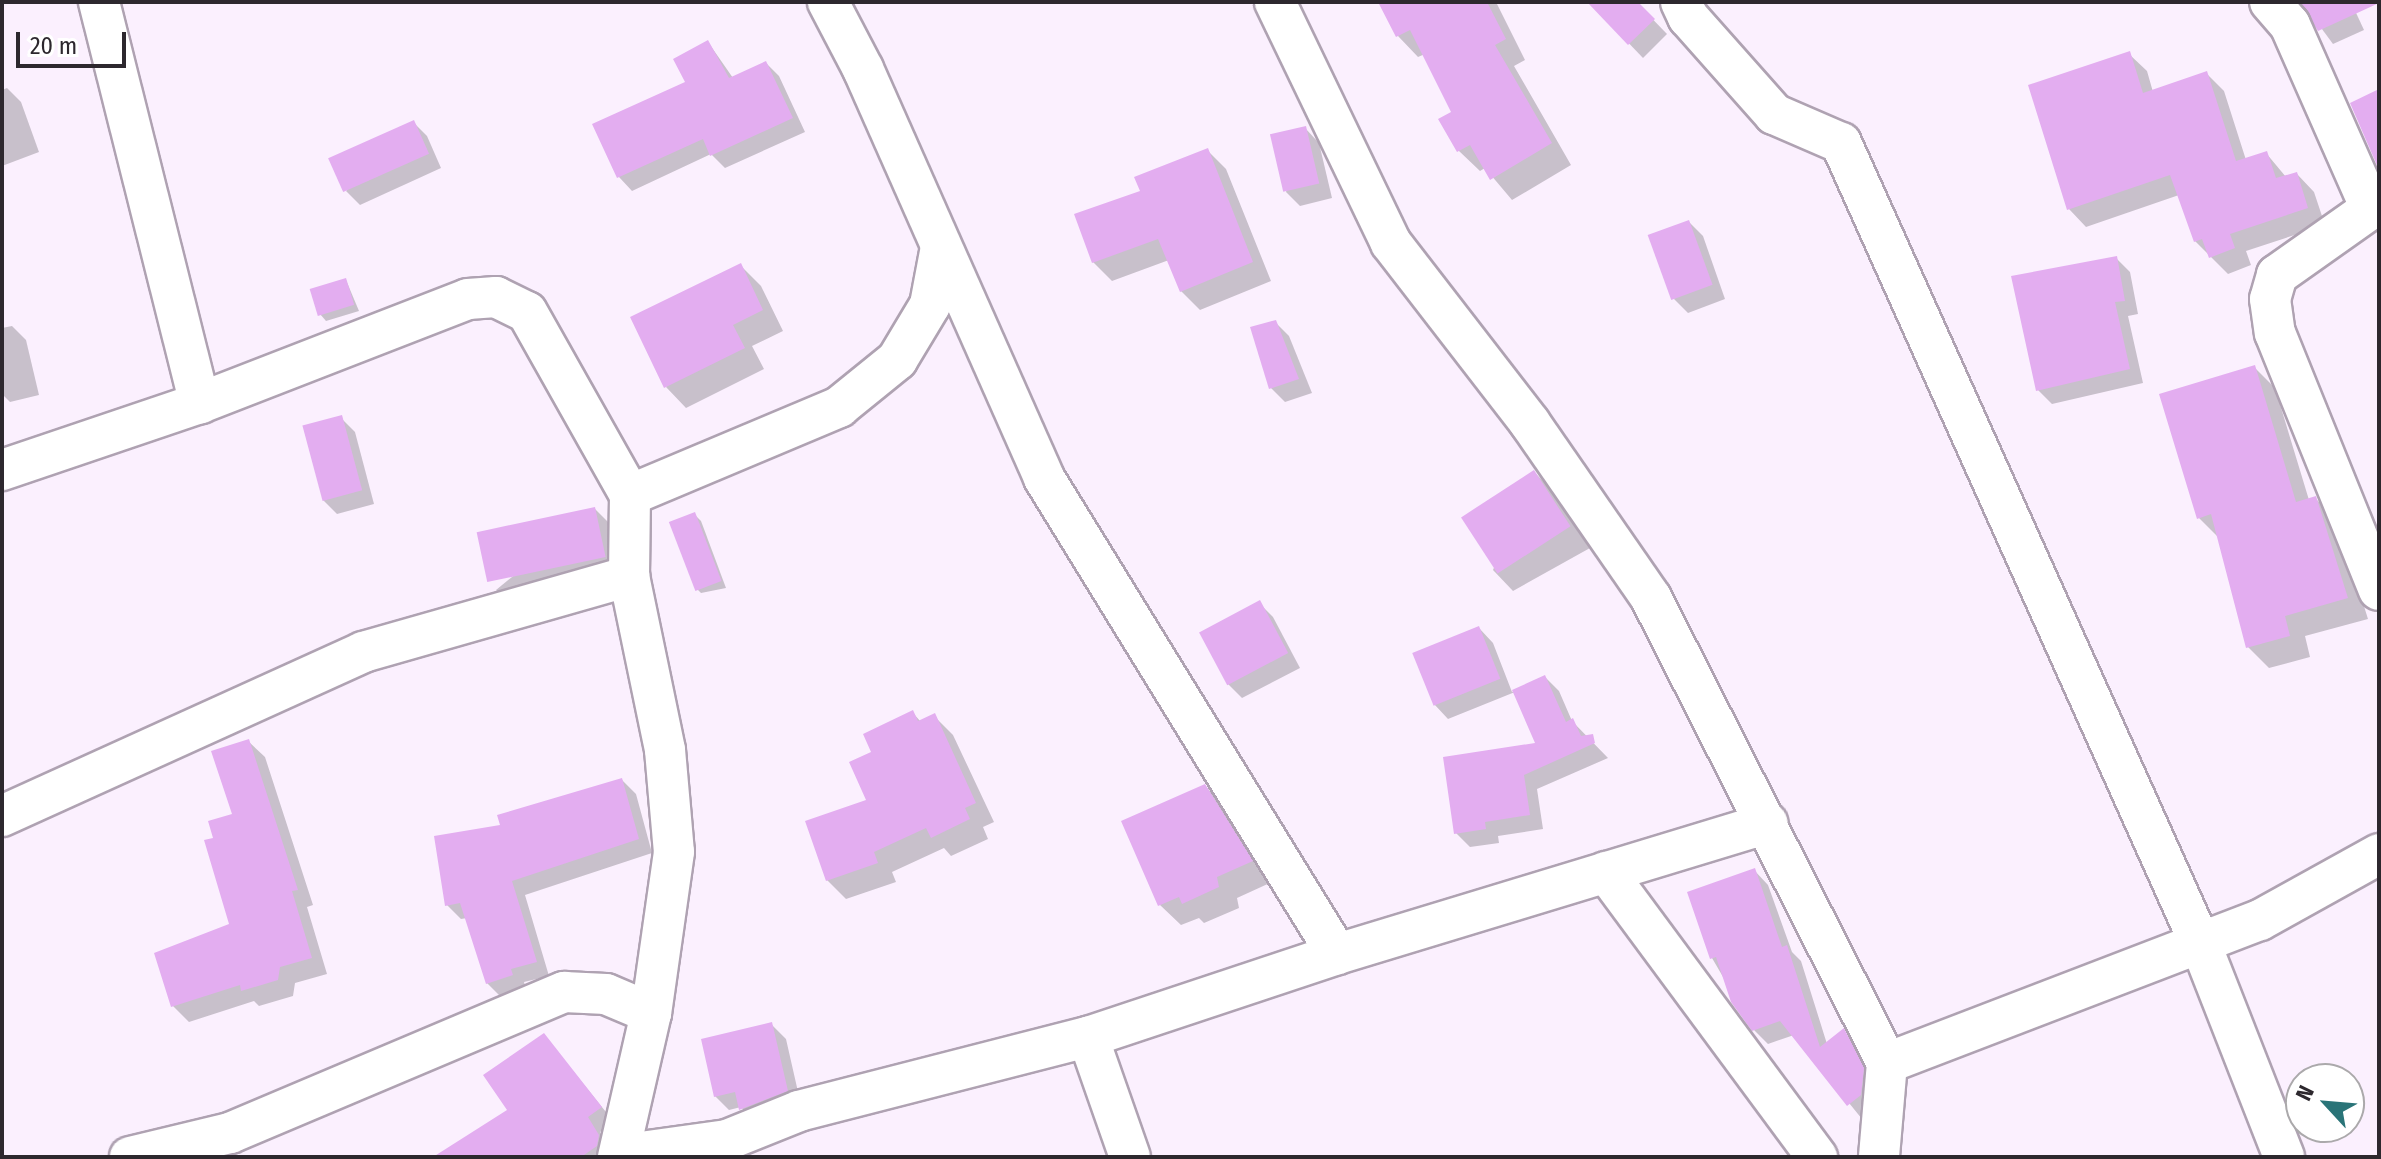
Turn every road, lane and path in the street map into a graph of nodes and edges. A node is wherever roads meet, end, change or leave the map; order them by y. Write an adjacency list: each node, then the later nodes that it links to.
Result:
1 (99, 2): 8 (street)
2 (828, 2): 7 (street)
3 (1275, 2): 14 (street)
4 (1681, 2): 17 (street)
5 (2270, 2): 6 (street)
6 (2375, 206): 12 (street)
7 (941, 247): 10 (street); 18 (street)
8 (200, 403): 9 (street); 10 (street)
9 (2, 470)
10 (630, 495): 11 (street)
11 (629, 576): 13 (street); 19 (street)
12 (2379, 590)
13 (2, 816)
14 (1767, 823): 16 (street); 21 (street)
15 (2379, 854): 17 (street)
16 (1606, 872): 18 (street); 25 (street)
17 (2201, 945): 21 (street); 27 (street)
18 (1337, 954): 20 (street)
19 (651, 1013): 22 (street); 23 (street)
20 (1088, 1037): 22 (street); 24 (street)
21 (1887, 1063): 26 (street)
22 (619, 1156)
23 (130, 1157)
24 (1130, 1157)
25 (1817, 1157)
26 (1879, 1157)
27 (2284, 1157)

